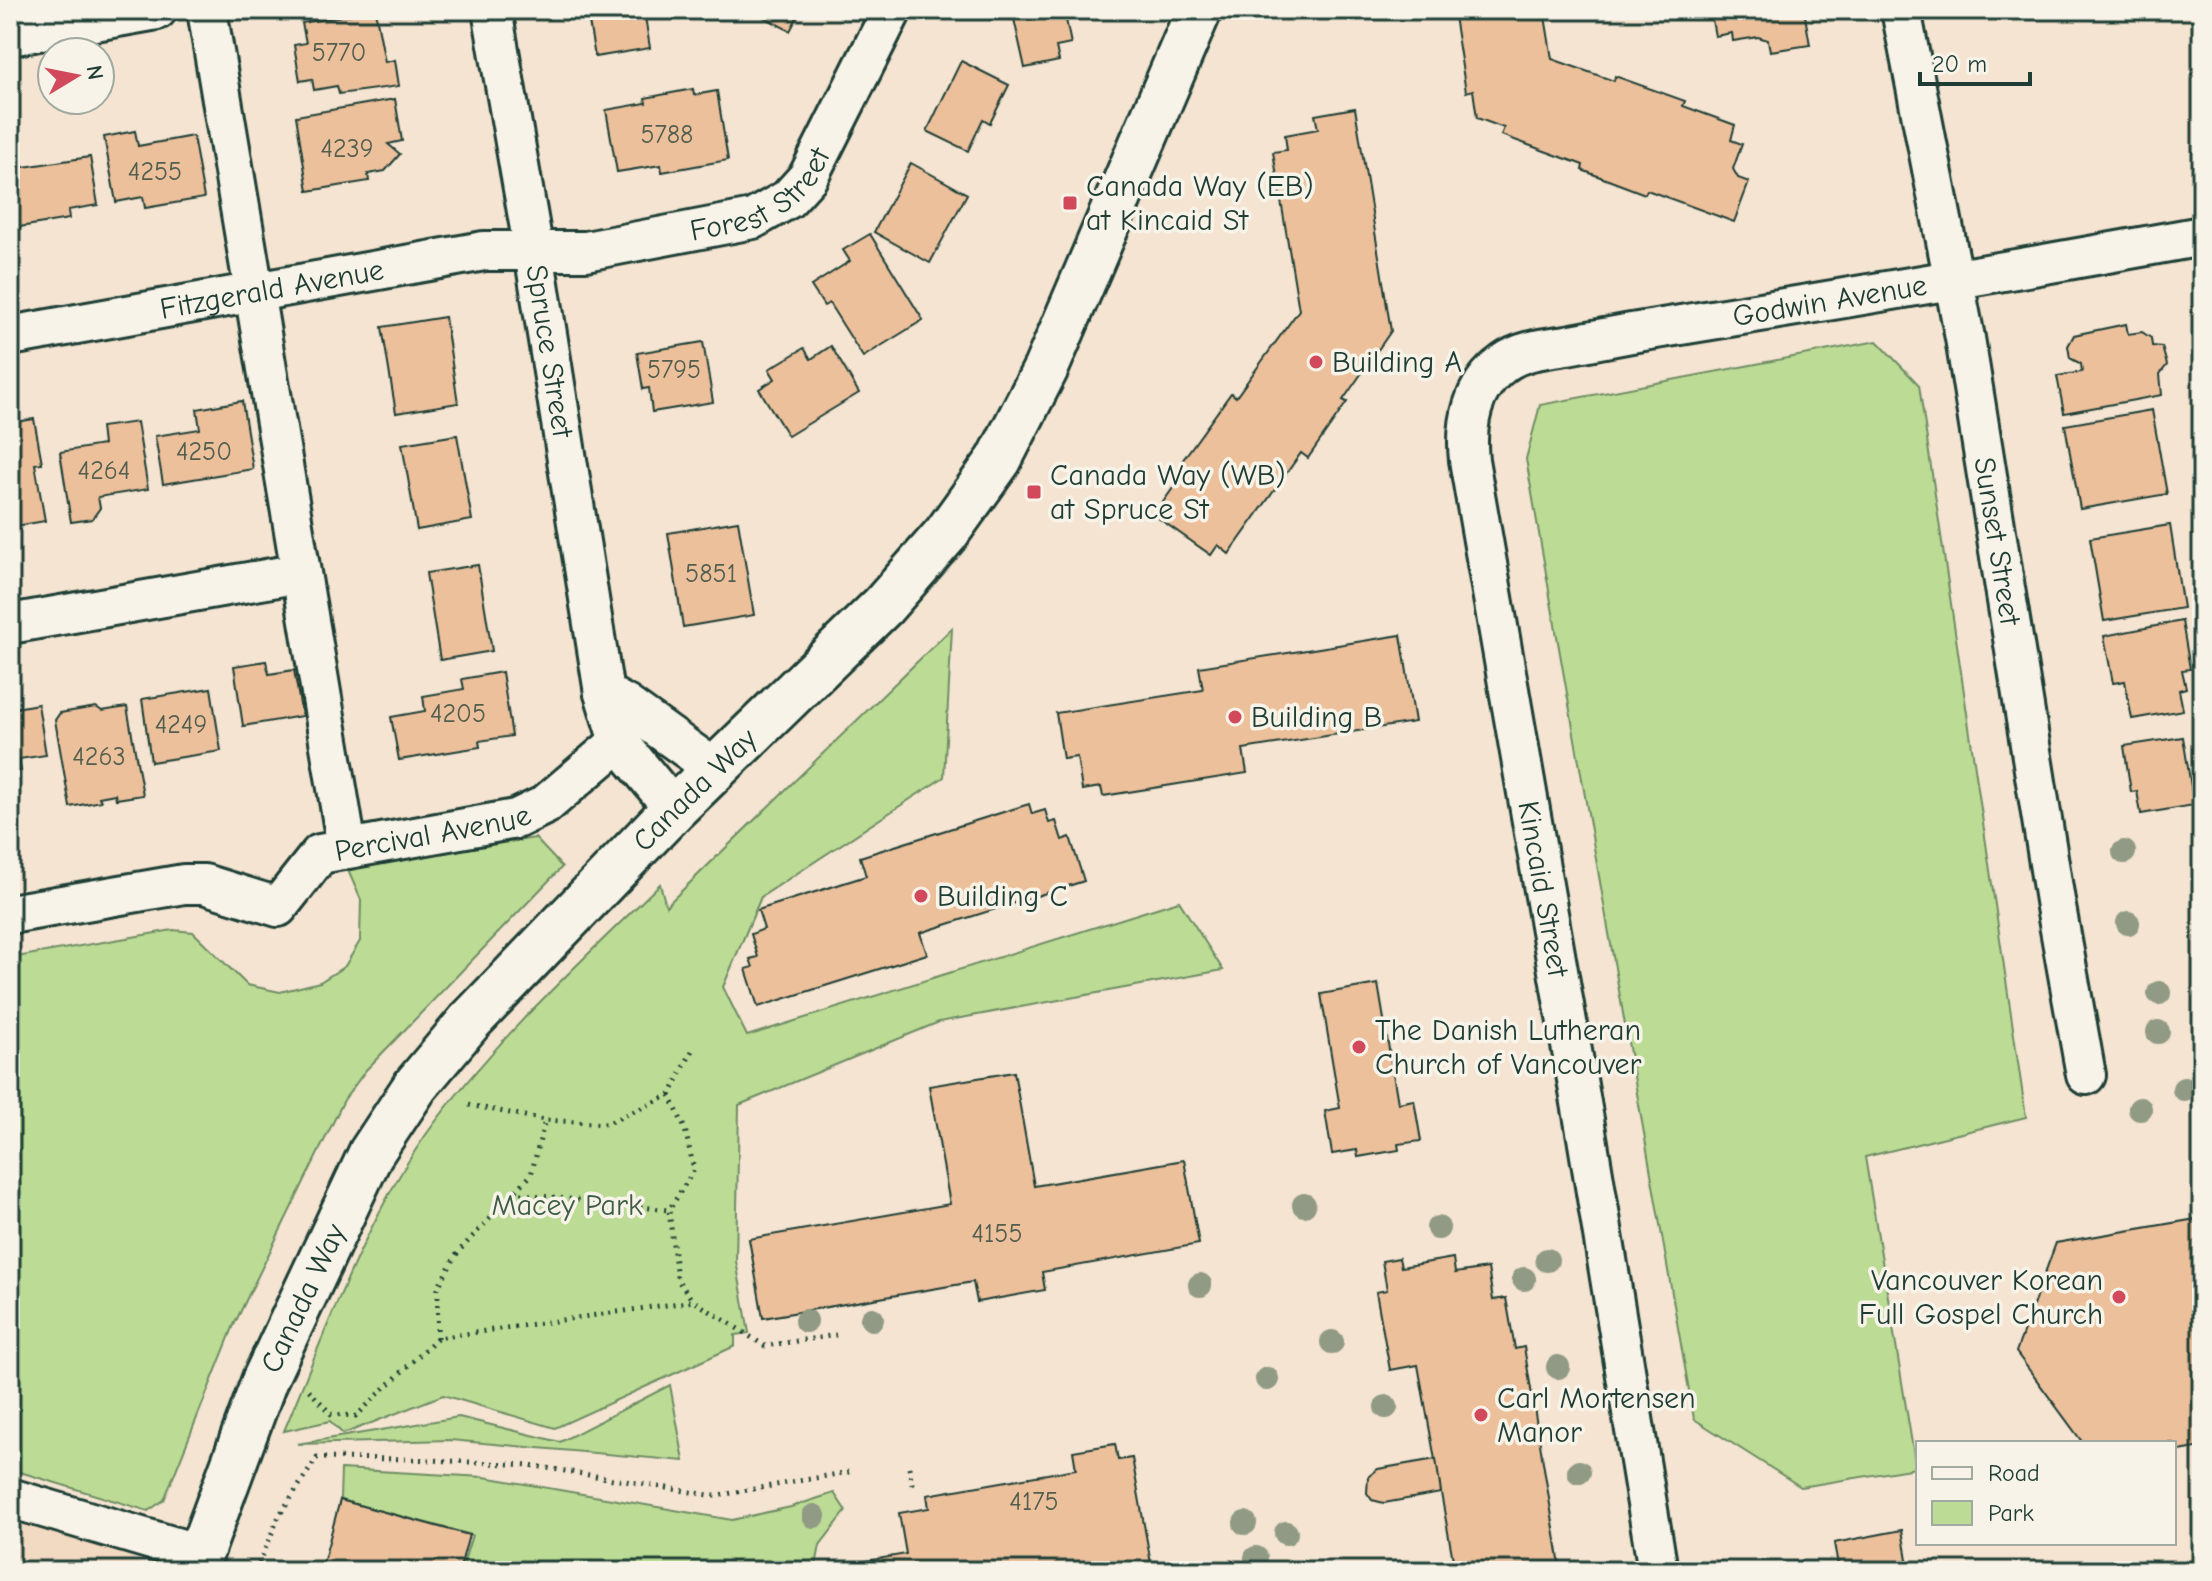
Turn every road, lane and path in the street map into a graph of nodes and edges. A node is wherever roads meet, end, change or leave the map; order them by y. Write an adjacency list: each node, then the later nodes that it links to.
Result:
1 (157, 10): 7 (street)
2 (207, 10): 11 (street)
3 (492, 10): 9 (street, Spruce Street)
4 (892, 10): 9 (street, Forest Street)
5 (1199, 10): 18 (main road, Canada Way)
6 (1901, 10): 10 (street, Sunset Street)
7 (10, 36)
8 (2202, 238): 10 (street, Godwin Avenue)
9 (534, 252): 11 (street, Fitzgerald Avenue); 16 (street, Spruce Street)
10 (1955, 281): 13 (street, Godwin Avenue); 23 (street, Sunset Street)
11 (254, 294): 12 (street, Fitzgerald Avenue); 14 (street)
12 (10, 336)
13 (1476, 396): 39 (street, Kincaid Street)
14 (300, 573): 15 (street); 20 (street)
15 (10, 624)
16 (604, 693): 17 (street, Spruce Street); 18 (street)
17 (619, 742): 19 (street, Spruce Street); 20 (street, Percival Avenue)
18 (715, 769): 19 (main road, Canada Way)
19 (674, 809): 37 (main road, Canada Way)
20 (347, 848): 21 (street, Percival Avenue)
21 (10, 914)
22 (692, 1051): 24 (path)
23 (2086, 1075)
24 (670, 1095): 26 (path); 28 (path)
25 (469, 1105): 26 (path)
26 (545, 1120): 27 (path)
27 (513, 1193): 28 (path); 31 (path)
28 (669, 1210): 29 (path)
29 (694, 1301): 30 (path); 31 (path)
30 (836, 1335)
31 (437, 1338): 32 (path)
32 (309, 1390)
33 (909, 1467): 35 (path)
34 (849, 1472): 38 (path)
35 (913, 1490)
36 (10, 1498): 37 (street)
37 (196, 1563)
38 (256, 1571)
39 (1658, 1571)

